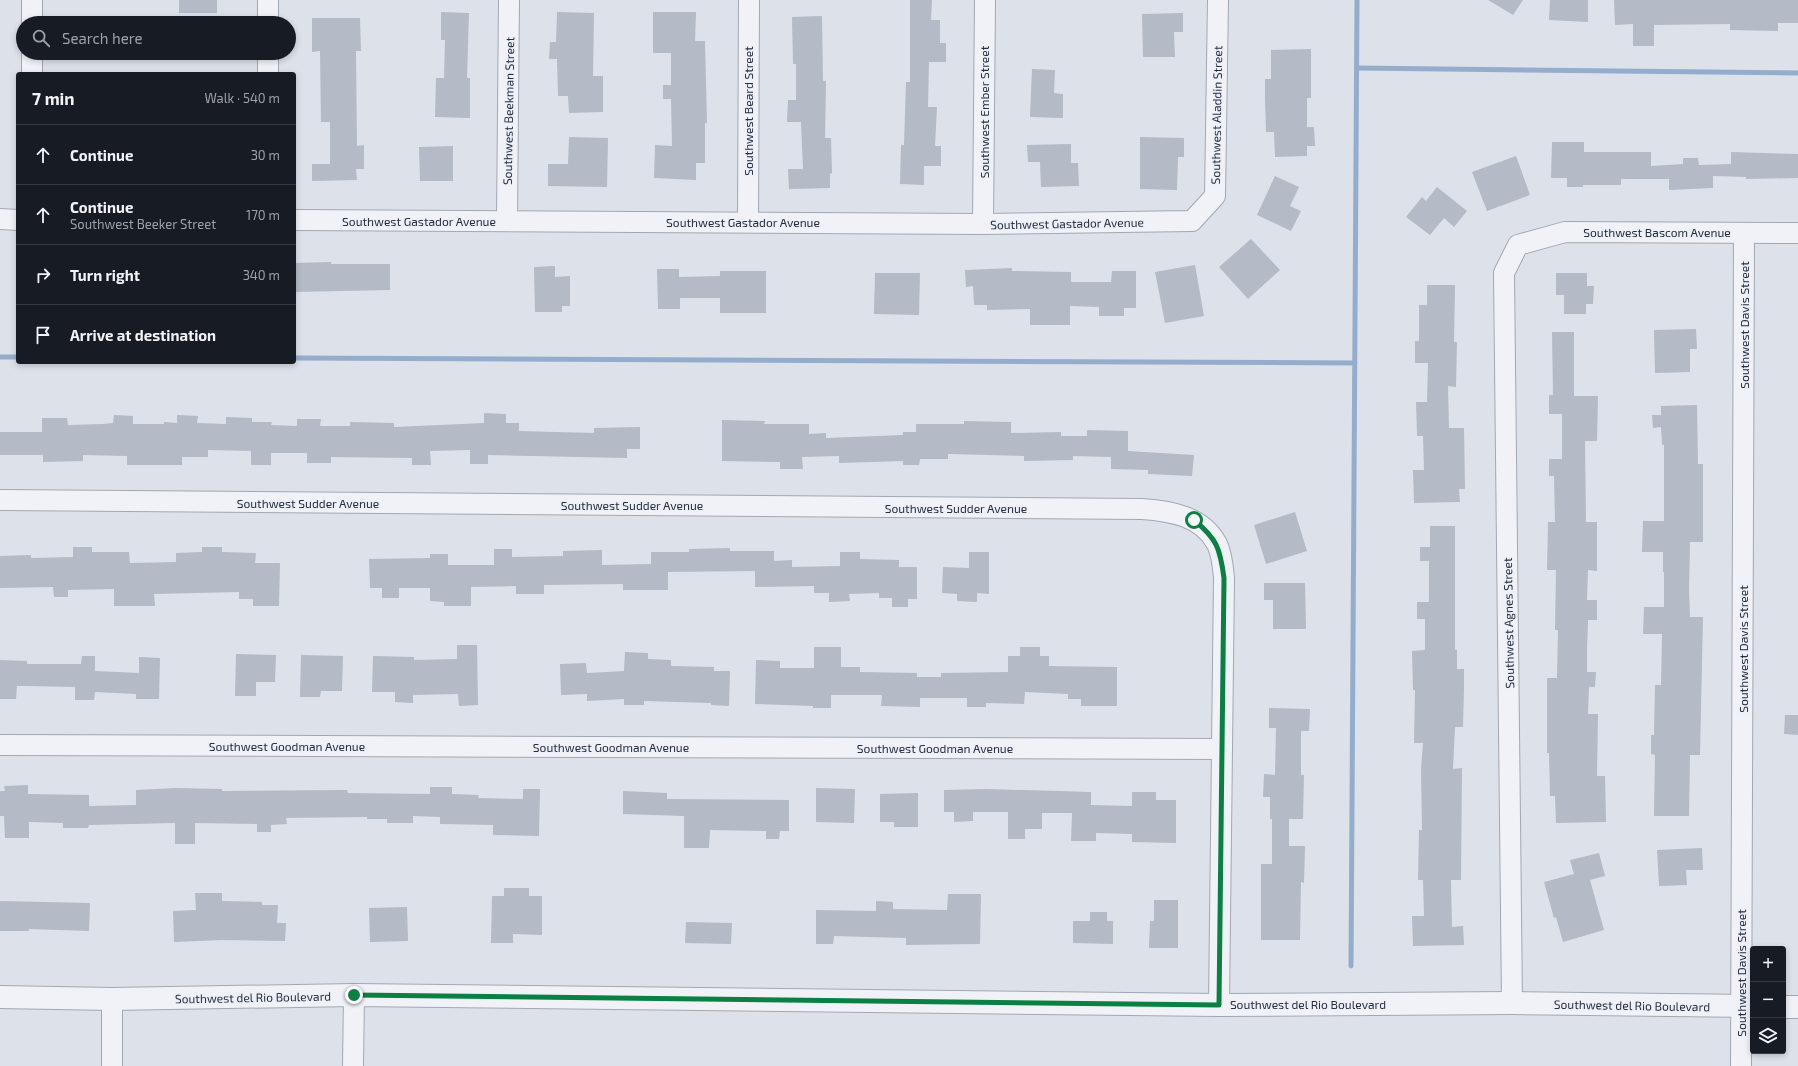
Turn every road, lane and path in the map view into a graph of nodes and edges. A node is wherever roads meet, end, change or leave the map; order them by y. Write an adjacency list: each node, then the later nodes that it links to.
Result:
1 (32, 0): 7 (street)
2 (268, 0): 8 (street)
3 (509, 0): 18 (street, Southwest Beekman Street)
4 (749, 0): 16 (street, Southwest Beard Street)
5 (985, 0): 19 (street, Southwest Ember Street)
6 (1218, 0): 17 (street, Southwest Aladdin Street)
7 (32, 16)
8 (268, 16)
9 (32, 60): 11 (street)
10 (268, 60): 12 (street)
11 (32, 72)
12 (268, 72)
13 (0, 219): 14 (street)
14 (16, 220)
15 (296, 220): 18 (street, Southwest Gastador Avenue)
16 (748, 221): 18 (street, Southwest Gastador Avenue); 19 (street, Southwest Gastador Avenue)
17 (1192, 221): 19 (street, Southwest Gastador Avenue)
18 (506, 222)
19 (983, 224)
20 (1744, 233): 21 (street, Southwest Bascom Avenue); 22 (street, Southwest Bascom Avenue); 31 (street, Southwest Davis Street)
21 (1798, 233)
22 (1518, 245): 29 (street, Southwest Agnes Street)
23 (0, 500): 25 (street, Southwest Sudder Avenue)
24 (0, 745): 25 (street, Southwest Goodman Avenue)
25 (1221, 749): 30 (street, Southwest Sudder Avenue)
26 (354, 995): 28 (street, Southwest del Rio Boulevard); 30 (street, Southwest del Rio Boulevard); 35 (street)
27 (0, 997): 28 (street, Southwest del Rio Boulevard)
28 (112, 999): 34 (street)
29 (1512, 1003): 30 (street, Southwest del Rio Boulevard); 31 (street, Southwest del Rio Boulevard)
30 (1219, 1005)
31 (1747, 1006): 36 (street, Southwest Davis Street)
32 (1786, 1006): 33 (street)
33 (1798, 1007)
34 (112, 1066)
35 (353, 1066)
36 (1741, 1066)

